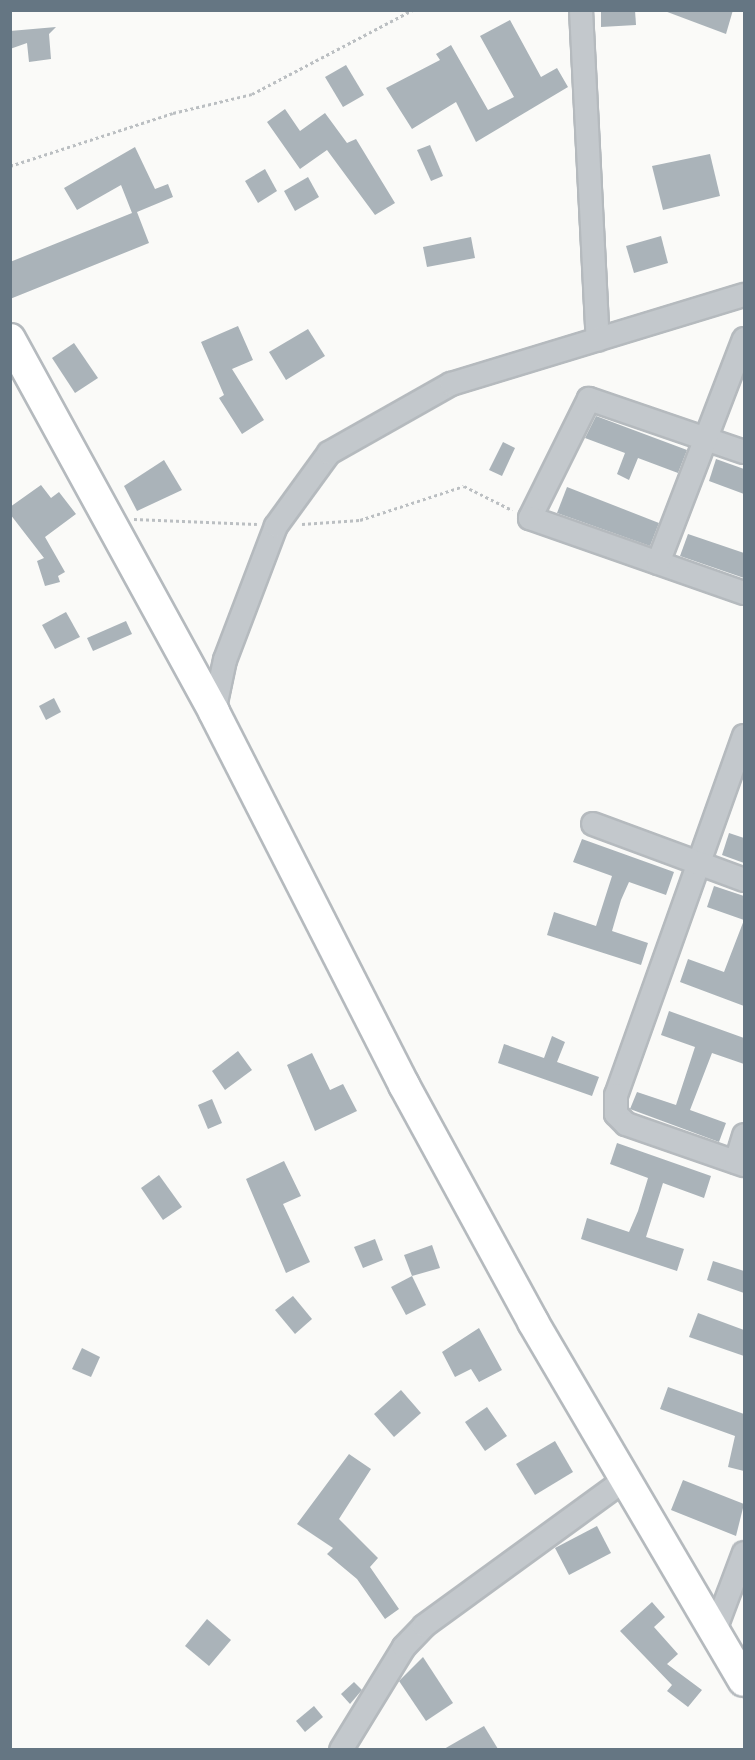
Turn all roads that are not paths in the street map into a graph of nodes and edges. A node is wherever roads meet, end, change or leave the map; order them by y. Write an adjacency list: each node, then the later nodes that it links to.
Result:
1 (581, 10): 5 (street)
2 (742, 297): 5 (street)
3 (10, 339): 10 (main road)
4 (744, 339): 6 (street)
5 (598, 340): 10 (street)
6 (702, 437): 7 (street); 8 (street); 8 (street)
7 (744, 452)
8 (658, 563): 9 (street)
9 (744, 592)
10 (214, 712): 17 (main road)
11 (744, 736): 13 (street)
12 (593, 824): 13 (street)
13 (699, 864): 14 (street); 16 (street)
14 (744, 880)
15 (744, 1135): 16 (street)
16 (740, 1163)
17 (623, 1481): 19 (main road); 21 (street)
18 (744, 1553): 19 (street)
19 (715, 1630): 20 (main road)
20 (744, 1681)
21 (340, 1749)

